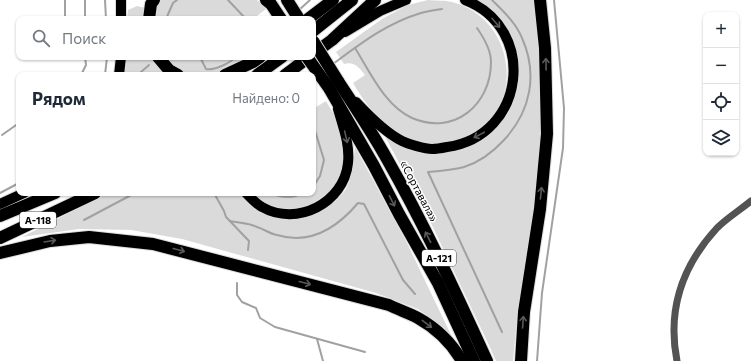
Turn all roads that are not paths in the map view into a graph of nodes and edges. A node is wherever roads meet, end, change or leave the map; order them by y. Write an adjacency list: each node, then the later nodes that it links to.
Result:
1 (121, 0): 10 (main road)
2 (154, 0): 11 (highway)
3 (287, 0): 12 (highway)
4 (333, 0): 13 (highway)
5 (352, 0): 14 (highway)
6 (375, 0): 15 (highway)
7 (406, 0): 15 (main road)
8 (465, 0): 30 (main road, one-way to 30)
9 (540, 0): 44 (highway, one-way to 9)
10 (121, 16)
11 (149, 16)
12 (297, 16)
13 (312, 16)
14 (316, 30)
15 (332, 40): 17 (highway)
16 (316, 47): 30 (highway, «Сортавала», bridge)
17 (316, 52)
18 (121, 60): 24 (main road)
19 (161, 60): 25 (highway)
20 (256, 60): 26 (highway); 27 (main road)
21 (278, 60): 28 (highway)
22 (304, 60): 29 (highway)
23 (311, 60): 30 (highway, «Сортавала», bridge)
24 (119, 72)
25 (173, 72)
26 (231, 72)
27 (238, 72)
28 (261, 72)
29 (289, 72)
30 (337, 86): 31 (highway, «Сортавала» / А-121); 43 (highway, «Сортавала» / А-121, one-way to 30)
31 (336, 99): 35 (main road, one-way to 35); 42 (highway, «Сортавала» / А-121, one-way to 42)
32 (17, 196): 37 (main road)
33 (48, 196): 38 (highway, А-118)
34 (89, 196): 39 (highway, А-118)
35 (249, 196)
36 (751, 201): 45 (street)
37 (0, 204)
38 (0, 216)
39 (0, 238)
40 (0, 253): 41 (highway, one-way to 41)
41 (462, 361)
42 (474, 361)
43 (487, 361)
44 (521, 361)
45 (677, 361)

